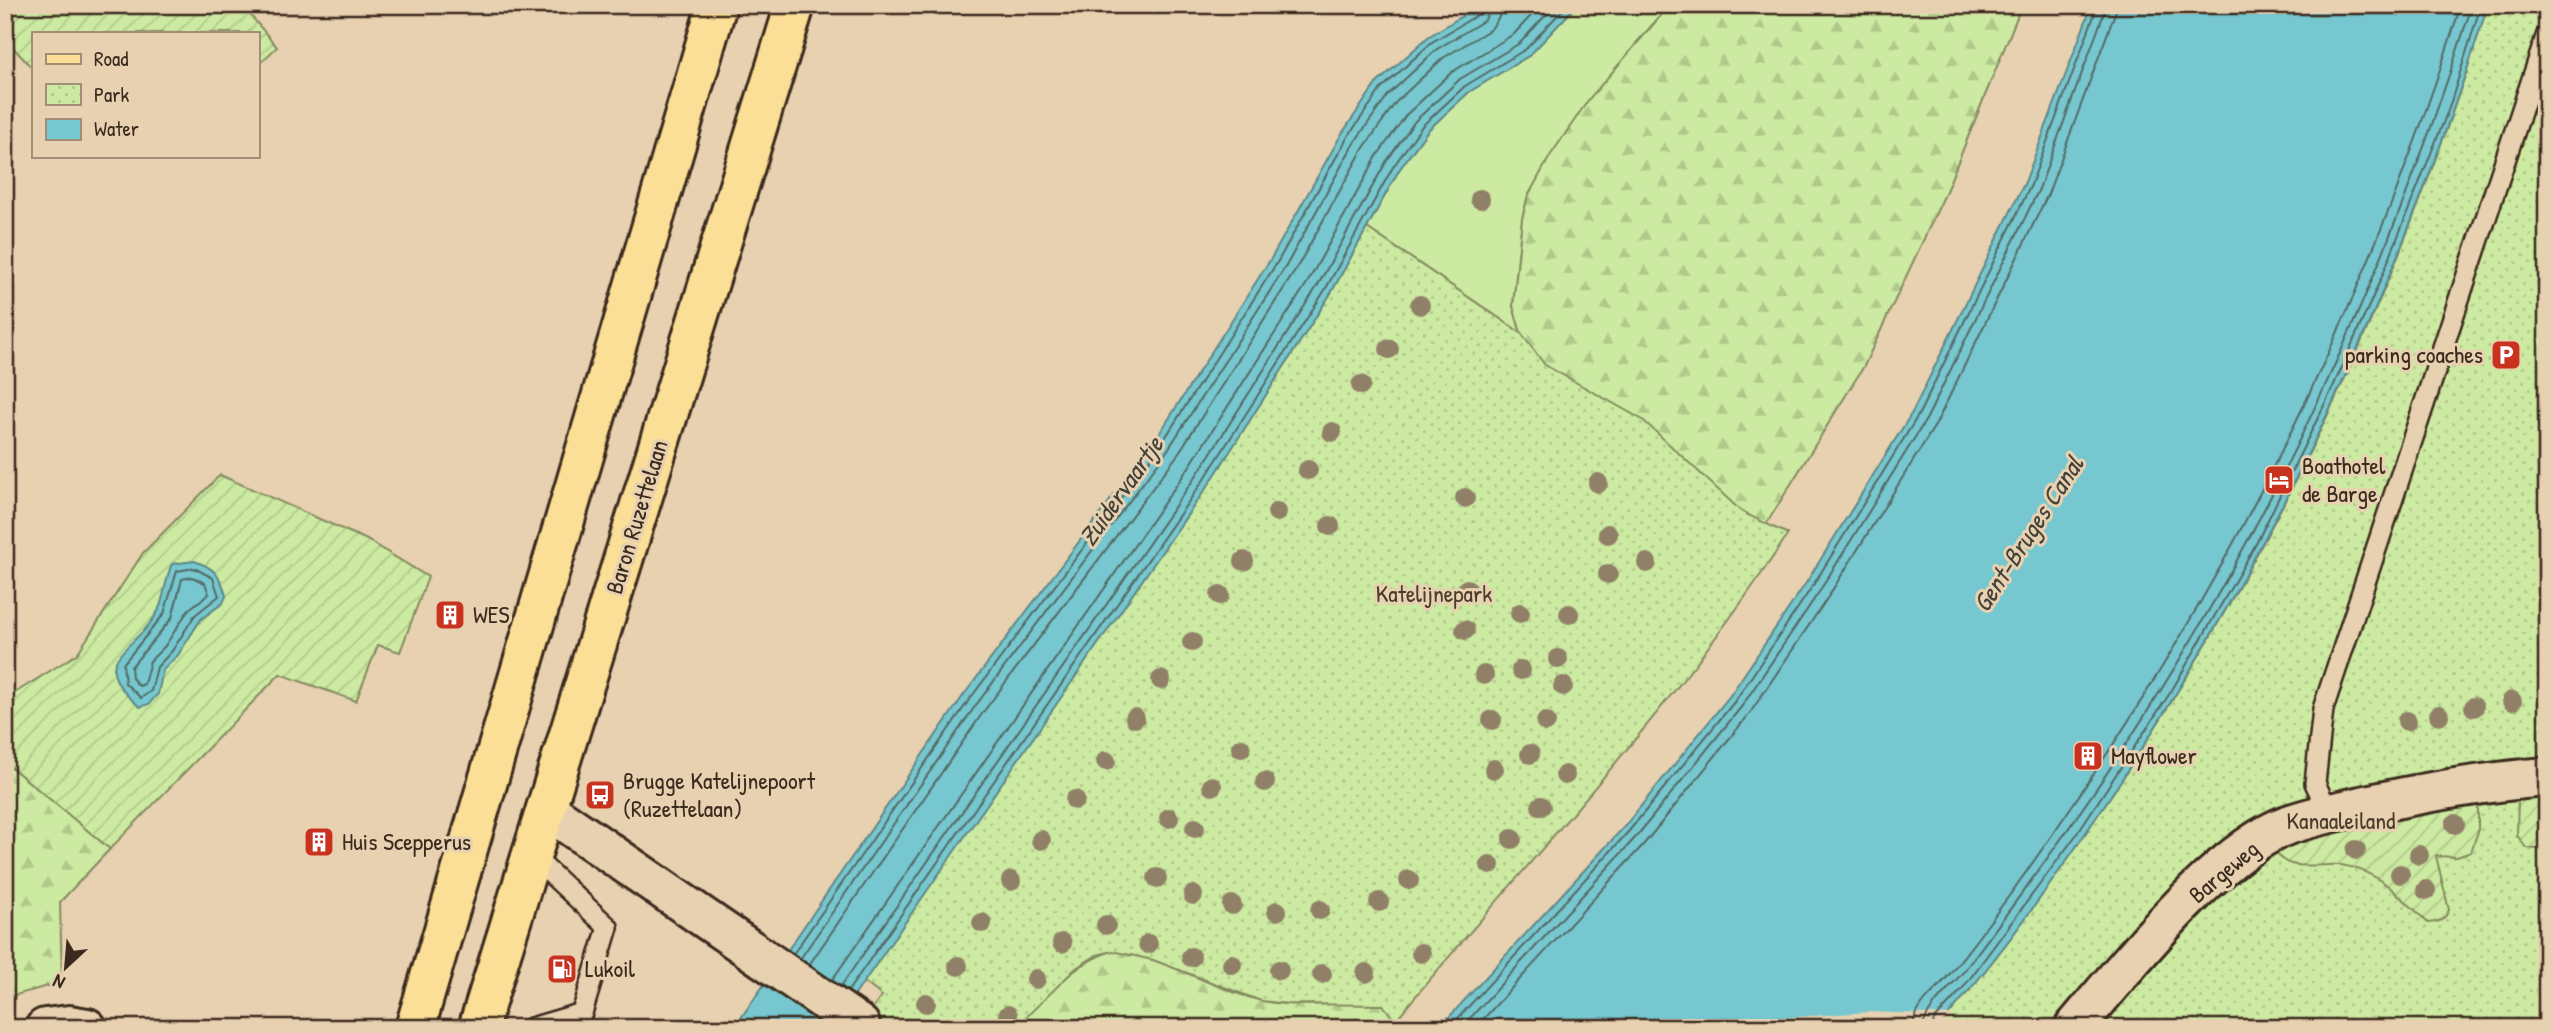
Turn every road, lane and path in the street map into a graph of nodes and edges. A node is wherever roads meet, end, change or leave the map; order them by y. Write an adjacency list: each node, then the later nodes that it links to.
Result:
1 (717, 5): 11 (main road)
2 (795, 5): 5 (main road, Baron Ruzettelaan)
3 (2547, 34): 6 (lane)
4 (2547, 777): 6 (street, Bargeweg)
5 (546, 809): 7 (main road, Baron Ruzettelaan); 8 (street)
6 (2329, 813): 14 (street, Bargeweg)
7 (531, 855): 12 (main road, Baron Ruzettelaan); 13 (lane)
8 (860, 1026)
9 (45, 1028): 10 (street)
10 (87, 1028)
11 (415, 1028)
12 (478, 1028)
13 (531, 1028)
14 (2074, 1028)

